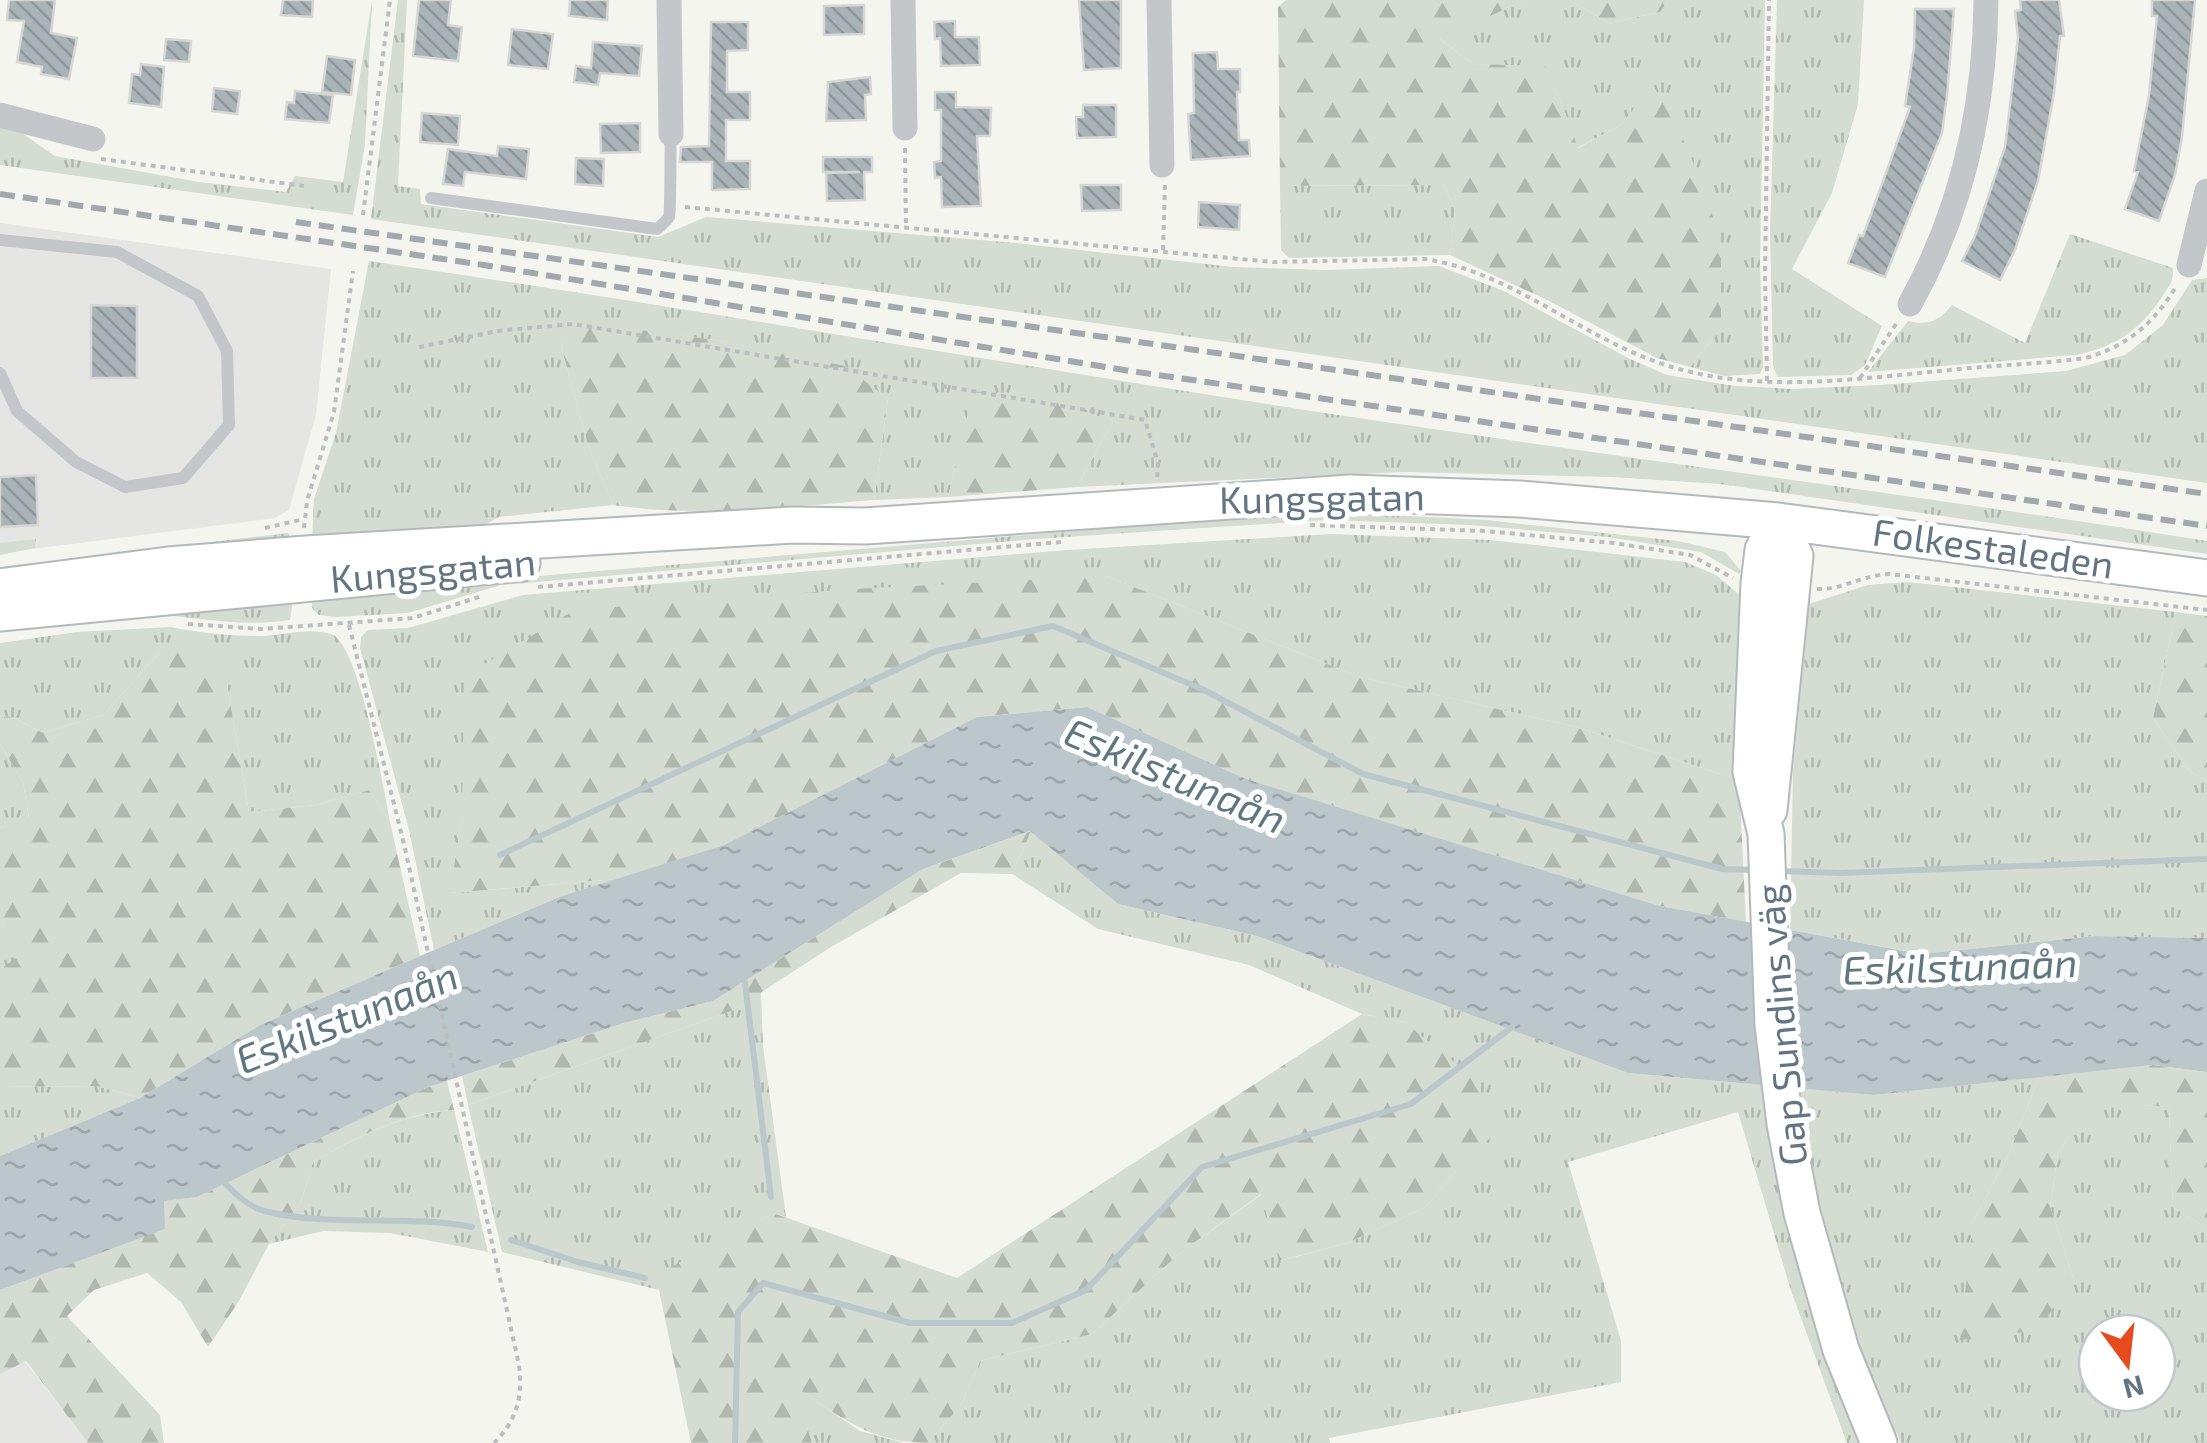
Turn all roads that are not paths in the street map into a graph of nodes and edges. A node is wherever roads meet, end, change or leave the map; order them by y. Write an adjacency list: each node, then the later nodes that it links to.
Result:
1 (669, 0): 7 (street)
2 (902, 0): 6 (street)
3 (1160, 0): 9 (street)
4 (1986, 0): 14 (street)
5 (0, 115): 8 (street)
6 (905, 128)
7 (670, 134): 11 (lane)
8 (96, 149)
9 (1162, 165)
10 (2207, 191): 13 (street)
11 (431, 198)
12 (0, 240): 15 (lane)
13 (2188, 264)
14 (1910, 304)
15 (0, 373)
16 (1778, 521): 17 (main road, Kungsgatan); 18 (main road, Folkestaleden); 21 (main road, Gap Sundins väg)
17 (866, 526): 19 (main road, Kungsgatan); 20 (main road, Kungsgatan)
18 (2207, 578)
19 (0, 587)
20 (0, 614)
21 (1880, 1443)

